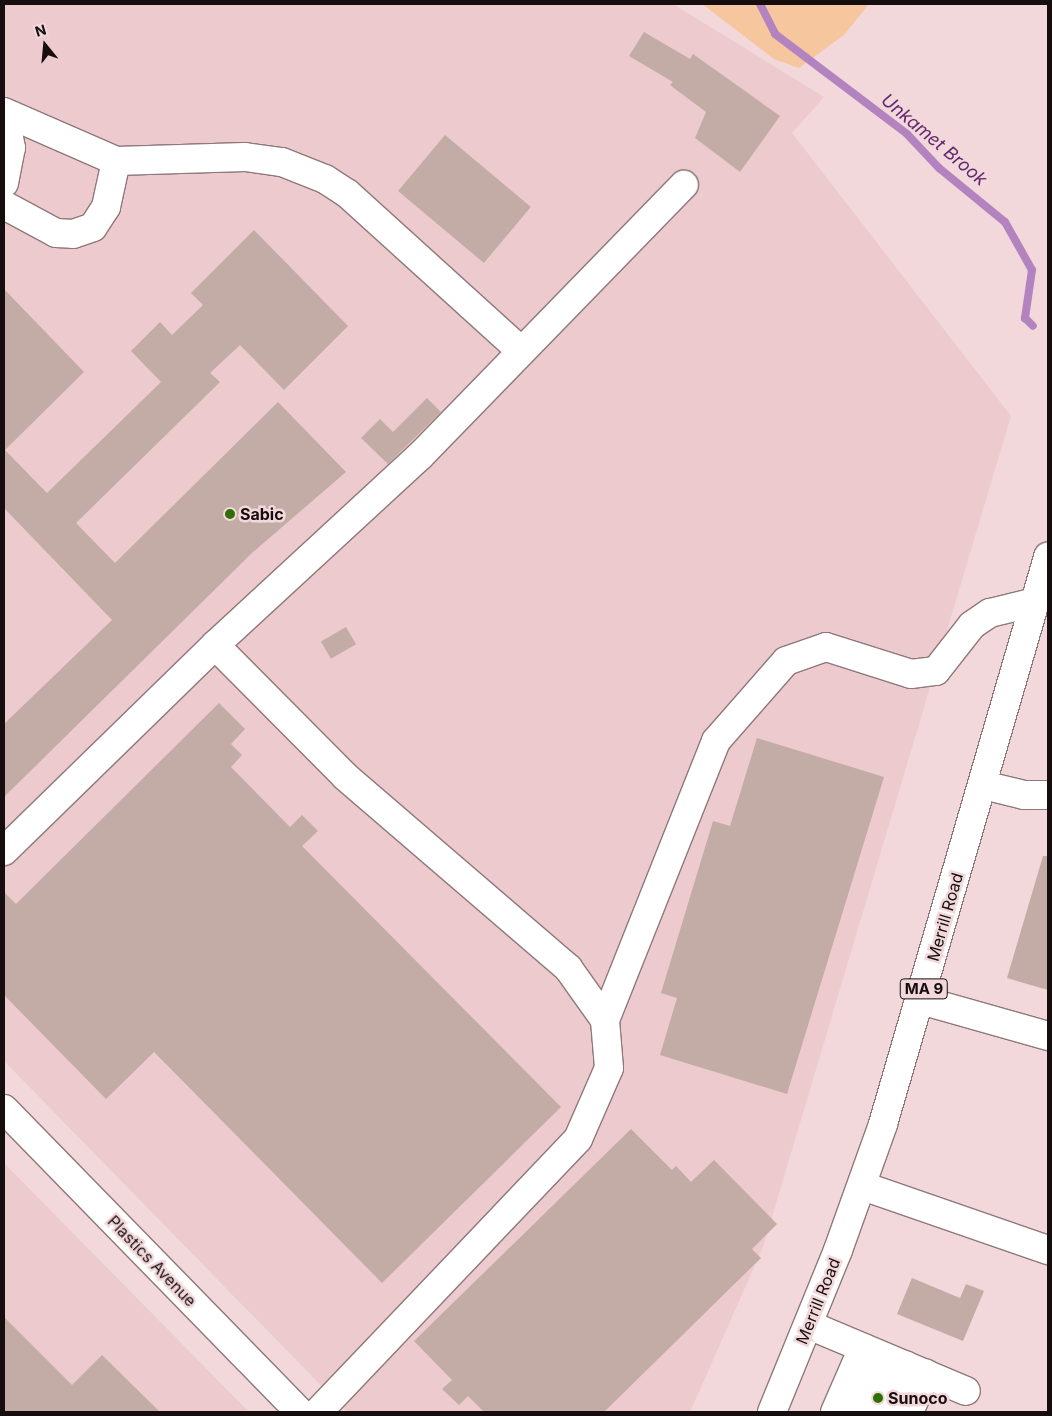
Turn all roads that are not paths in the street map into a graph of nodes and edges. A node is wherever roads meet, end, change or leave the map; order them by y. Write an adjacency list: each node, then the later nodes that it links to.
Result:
1 (4, 112): 2 (main road); 3 (main road)
2 (116, 161): 5 (main road); 6 (main road)
3 (4, 183)
4 (684, 185): 6 (main road)
5 (4, 205)
6 (521, 351): 9 (main road)
7 (1048, 557): 8 (main road, Merrill Road / MA 9)
8 (1035, 602): 10 (main road, Merrill Road / MA 9); 14 (main road)
9 (215, 645): 12 (main road); 14 (main road)
10 (983, 785): 11 (main road); 13 (main road, Merrill Road / MA 9)
11 (1048, 795)
12 (4, 851)
13 (921, 1000): 15 (main road); 17 (main road, Merrill Road / MA 9)
14 (604, 1020): 24 (main road)
15 (1048, 1036)
16 (4, 1109): 23 (main road, Plastics Avenue)
17 (862, 1186): 18 (main road); 19 (main road, Merrill Road / MA 9)
18 (1048, 1250)
19 (809, 1325): 20 (main road); 22 (main road, Merrill Road / MA 9)
20 (895, 1361): 21 (main road); 25 (main road); 26 (main road); 27 (main road); 28 (main road)
21 (966, 1391)
22 (776, 1411)
23 (300, 1412)
24 (318, 1412)
25 (835, 1412)
26 (860, 1412)
27 (885, 1412)
28 (909, 1412)

